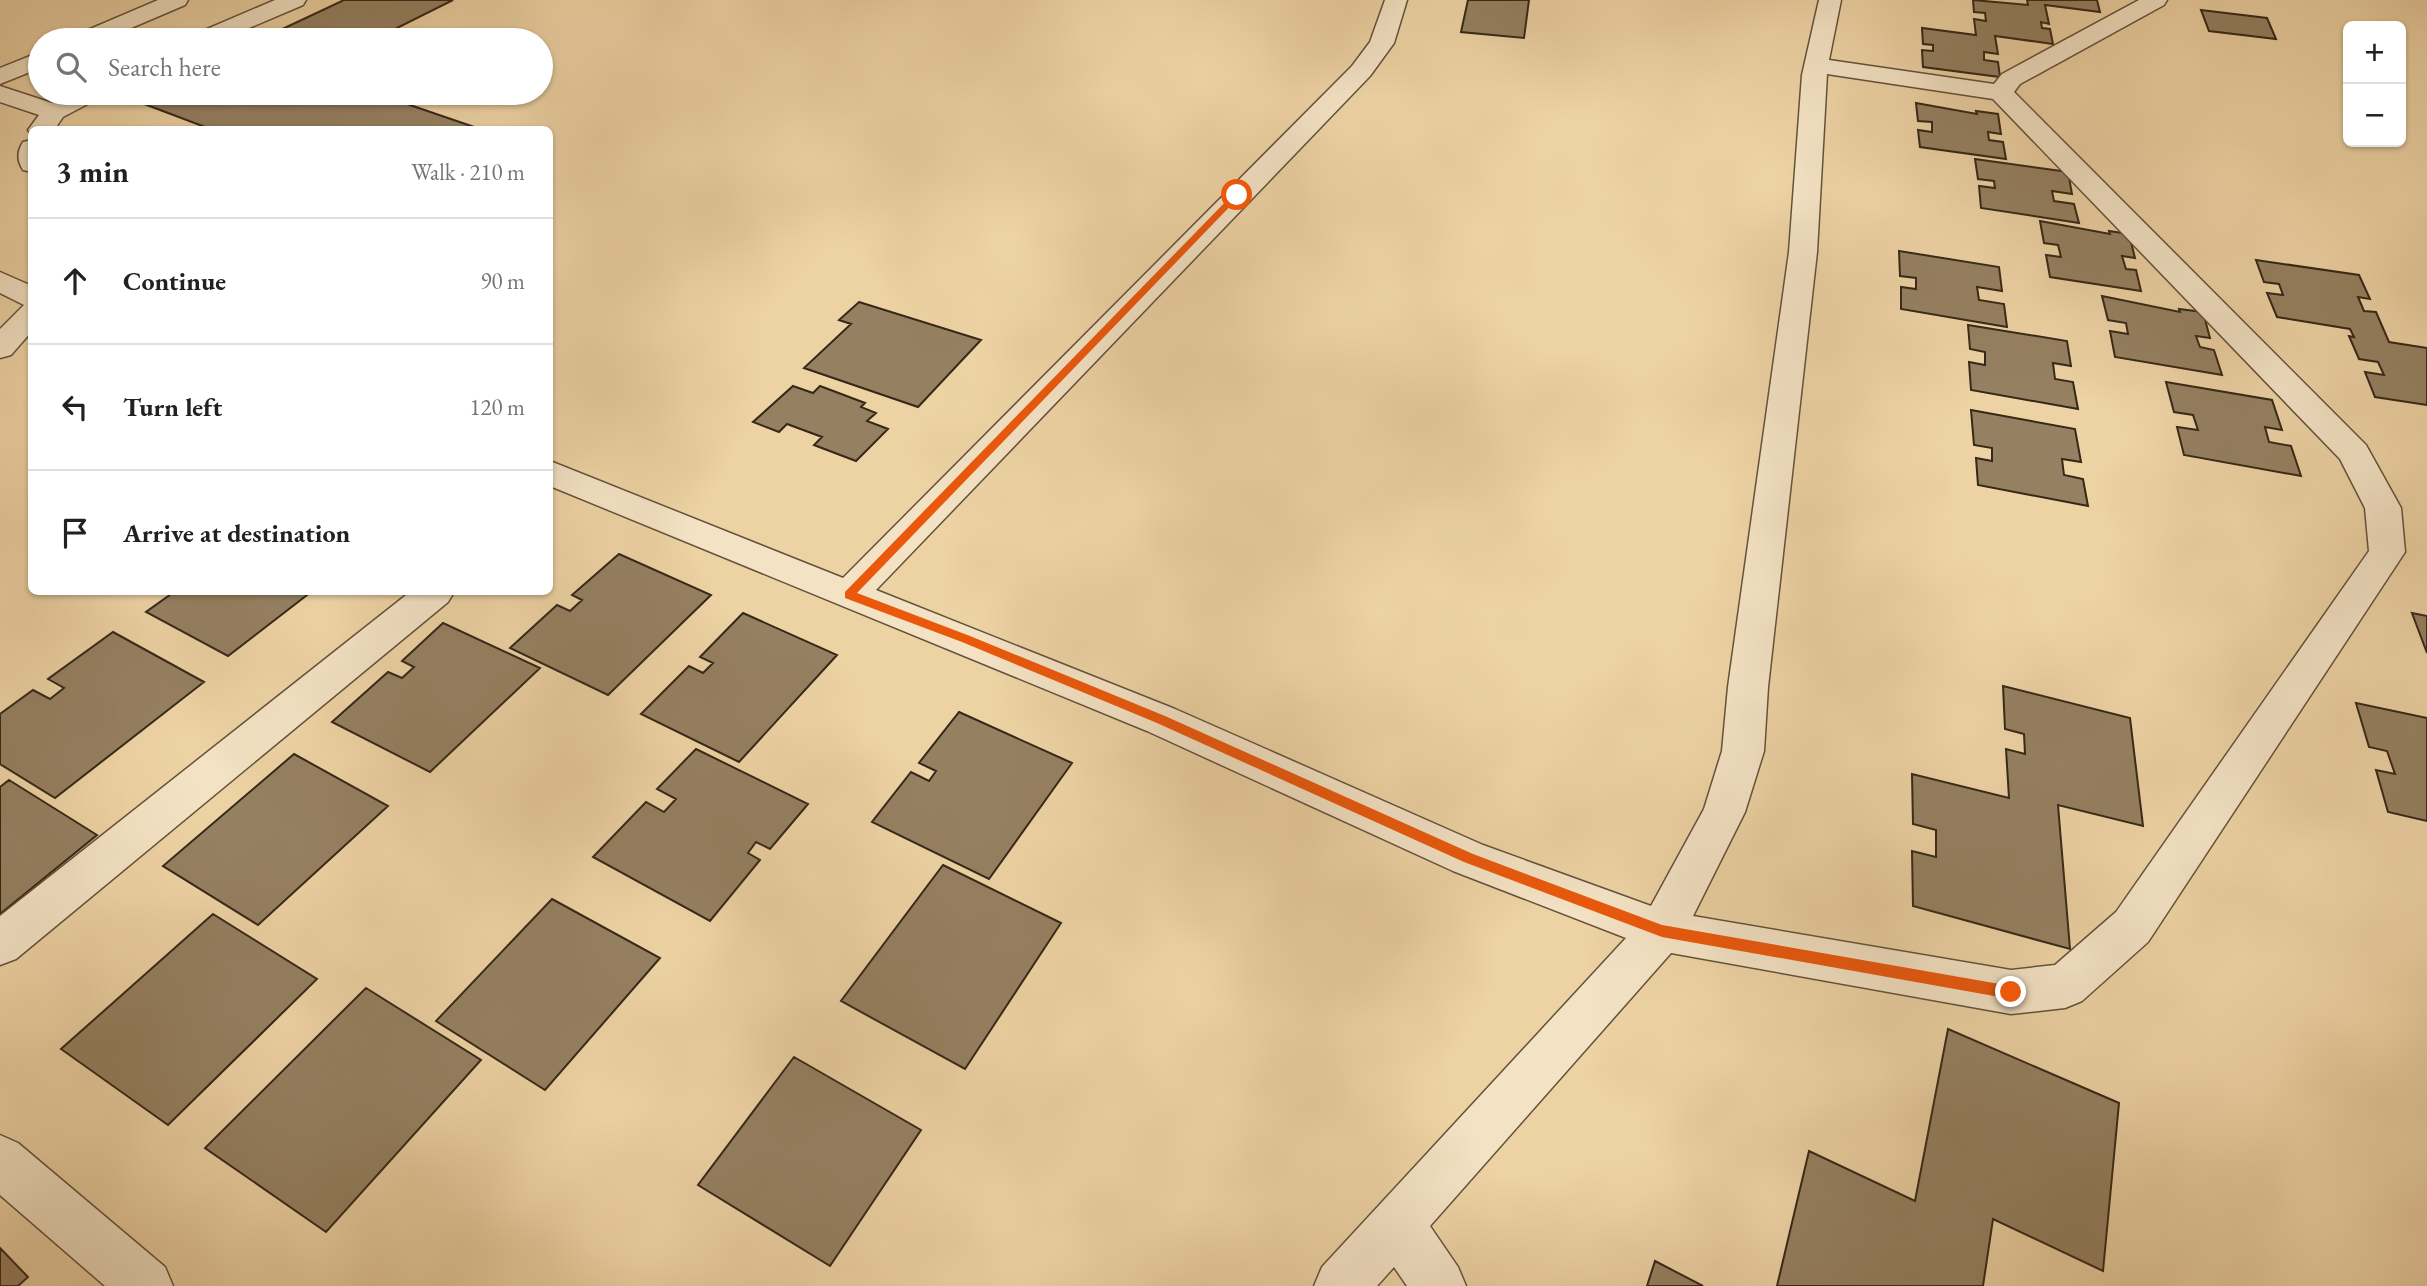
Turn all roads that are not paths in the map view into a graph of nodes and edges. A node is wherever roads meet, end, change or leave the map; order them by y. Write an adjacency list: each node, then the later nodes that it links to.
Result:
1 (177, 0): 6 (street)
2 (295, 0): 7 (street)
3 (1396, 0): 21 (street)
4 (1830, 0): 9 (street)
5 (2156, 0): 11 (street)
6 (112, 28)
7 (229, 28)
8 (28, 65): 10 (street)
9 (1816, 65): 11 (street); 22 (street)
10 (0, 77)
11 (2001, 93): 22 (street)
12 (0, 94): 14 (street)
13 (72, 105): 14 (street)
14 (48, 121)
15 (0, 281): 16 (street)
16 (28, 296)
17 (28, 316): 18 (street)
18 (0, 348)
19 (556, 484): 21 (street)
20 (431, 595): 23 (street)
21 (849, 595): 22 (street)
22 (1662, 931): 25 (street)
23 (0, 944)
24 (0, 1161): 26 (street)
25 (1396, 1225): 27 (street); 28 (street)
26 (146, 1286)
27 (1341, 1286)
28 (1439, 1286)

